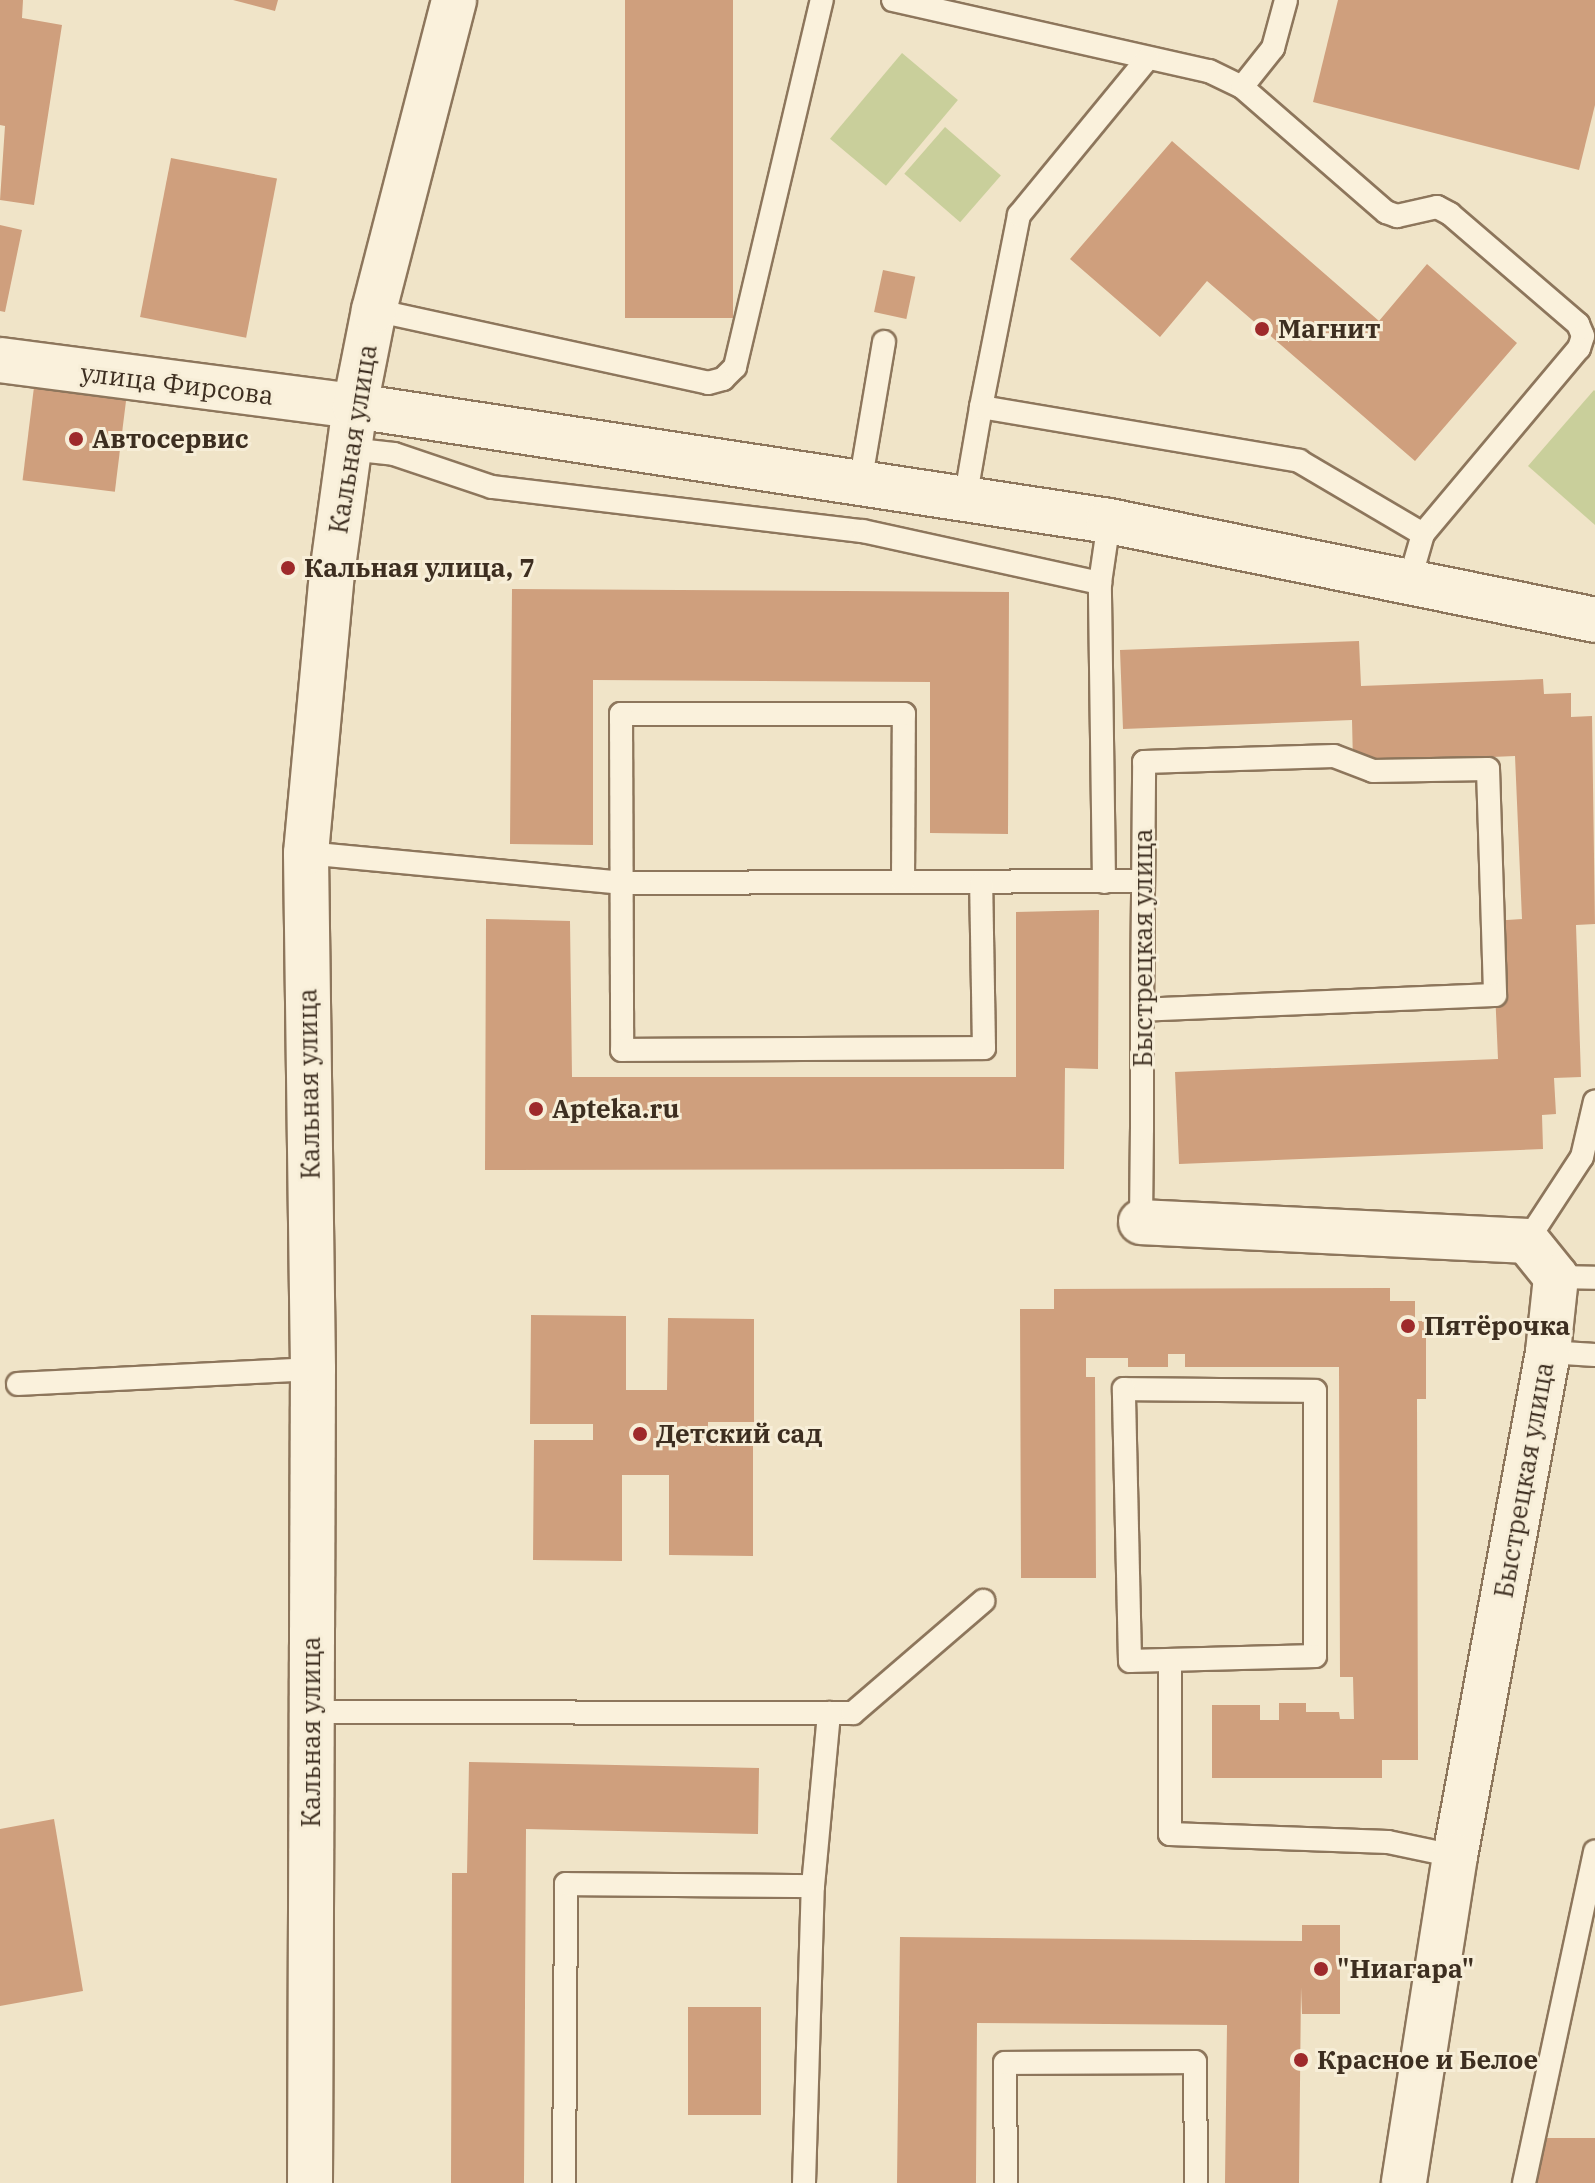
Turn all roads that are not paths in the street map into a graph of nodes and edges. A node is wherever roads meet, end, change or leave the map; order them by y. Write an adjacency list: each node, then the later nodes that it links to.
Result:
1 (454, 0): 7 (street, Кальная улица)
2 (822, 0): 7 (lane)
3 (893, 0): 5 (lane)
4 (1286, 0): 6 (lane)
5 (1147, 59): 6 (lane); 11 (lane)
6 (1242, 87): 16 (lane)
7 (374, 310): 10 (street, Кальная улица)
8 (884, 342): 13 (lane)
9 (0, 360): 10 (street, улица Фирсова)
10 (355, 406): 12 (street, Кальная улица); 13 (street, улица Фирсова)
11 (981, 407): 14 (lane); 16 (lane)
12 (349, 449): 18 (lane); 20 (street, Кальная улица)
13 (860, 484): 14 (street, улица Фирсова)
14 (965, 500): 15 (street, улица Фирсова)
15 (1109, 521): 17 (street, улица Фирсова); 18 (lane)
16 (1423, 534): 17 (lane)
17 (1410, 579): 19 (street, улица Фирсова)
18 (1100, 583): 23 (lane)
19 (1595, 620)
20 (306, 853): 24 (lane); 33 (street, Кальная улица)
21 (1143, 881): 23 (lane); 26 (lane, Быстрецкая улица); 26 (lane, Быстрецкая улица)
22 (903, 882): 24 (lane); 24 (lane); 25 (lane)
23 (1104, 882): 25 (lane)
24 (621, 883): 25 (lane)
25 (981, 883)
26 (1142, 1010): 28 (lane, Быстрецкая улица)
27 (1595, 1101): 29 (lane)
28 (1141, 1222): 29 (street, Быстрецкая улица)
29 (1527, 1241): 30 (street, Быстрецкая улица)
30 (1576, 1278): 31 (street, Быстрецкая улица)
31 (1548, 1352): 32 (lane); 40 (street, Быстрецкая улица)
32 (1595, 1355)
33 (313, 1369): 34 (lane); 37 (street, Кальная улица)
34 (18, 1384)
35 (983, 1601): 38 (lane)
36 (1170, 1662): 36 (lane); 40 (lane)
37 (310, 1712): 38 (lane); 42 (street, Кальная улица)
38 (829, 1713): 41 (lane)
39 (1595, 1852): 48 (lane)
40 (1455, 1856): 47 (street, Быстрецкая улица)
41 (813, 1886): 43 (lane); 44 (lane)
42 (310, 2183)
43 (564, 2183)
44 (804, 2183)
45 (1006, 2183): 46 (lane)
46 (1196, 2183)
47 (1404, 2183)
48 (1524, 2183)

